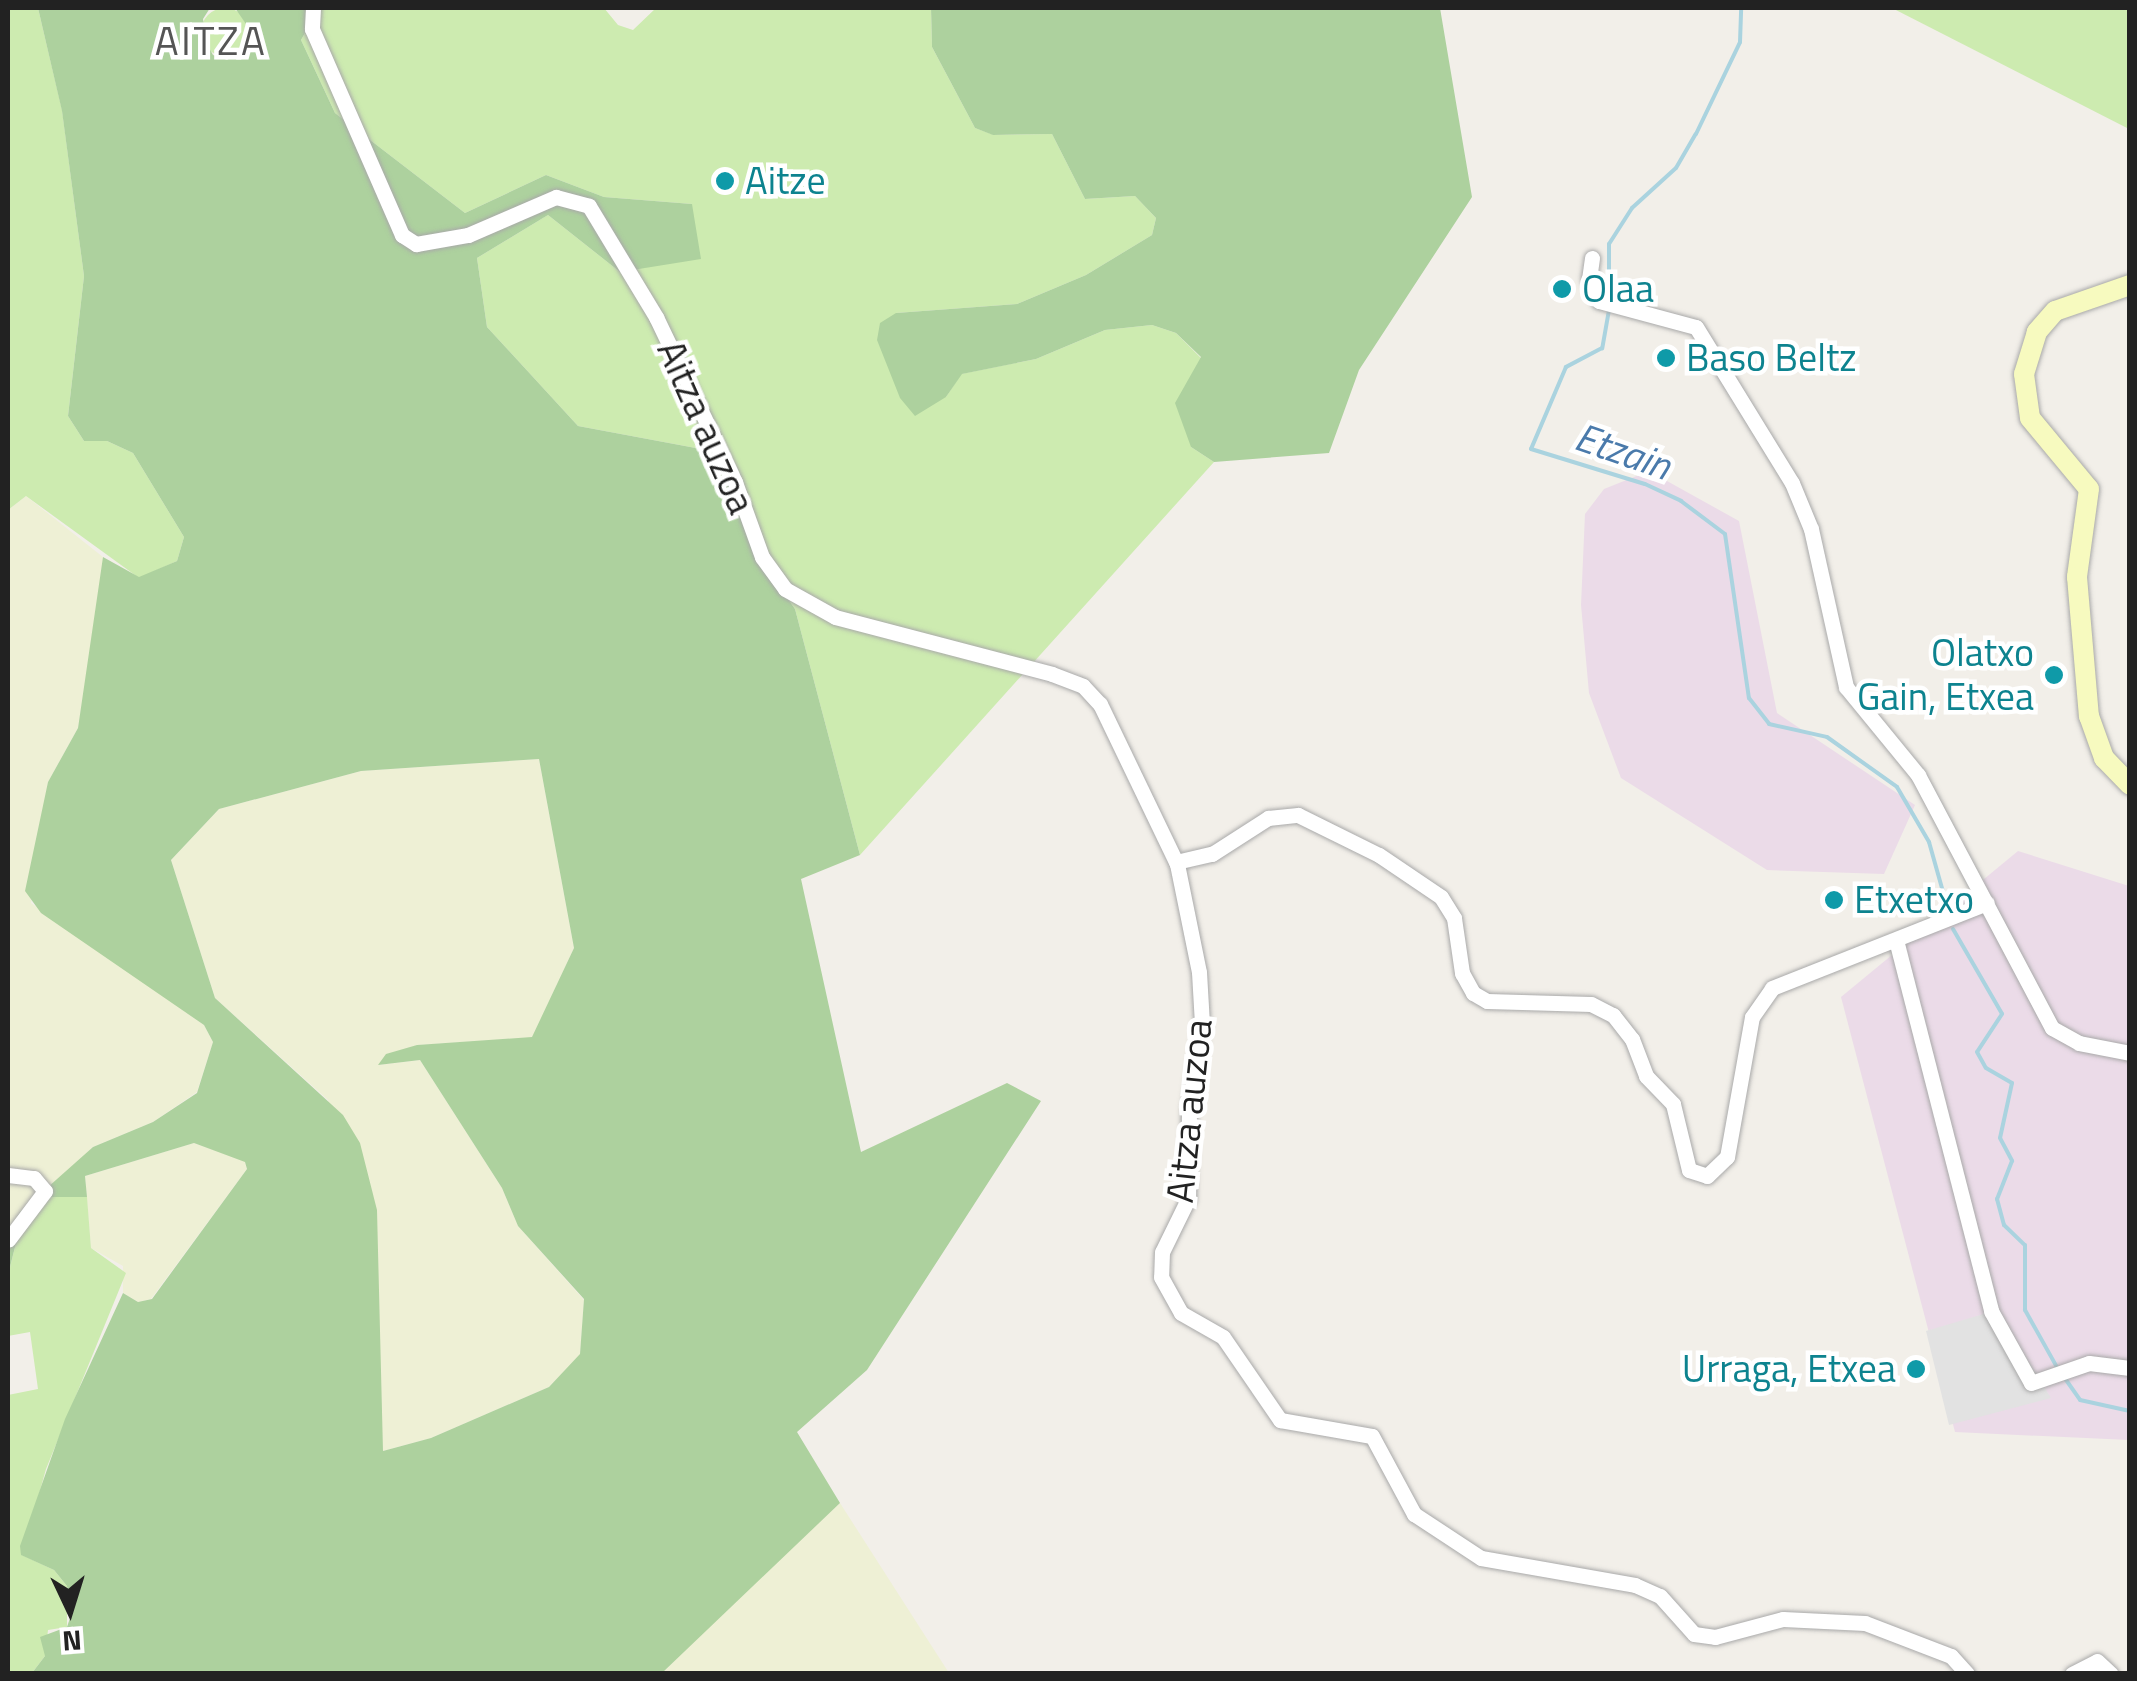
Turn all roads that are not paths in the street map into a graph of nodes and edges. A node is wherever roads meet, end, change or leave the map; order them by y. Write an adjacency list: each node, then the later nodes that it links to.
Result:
1 (313, 8): 5 (street, Aitza auzoa)
2 (1592, 258): 6 (street)
3 (2130, 285): 4 (street)
4 (2130, 786)
5 (1176, 862): 7 (street); 12 (street, Aitza auzoa)
6 (1986, 903): 7 (street); 8 (street)
7 (1896, 940): 11 (street)
8 (2130, 1053)
9 (8, 1174): 10 (street)
10 (8, 1240)
11 (2130, 1368)
12 (1967, 1674)
13 (2072, 1674): 14 (street)
14 (2111, 1674)

